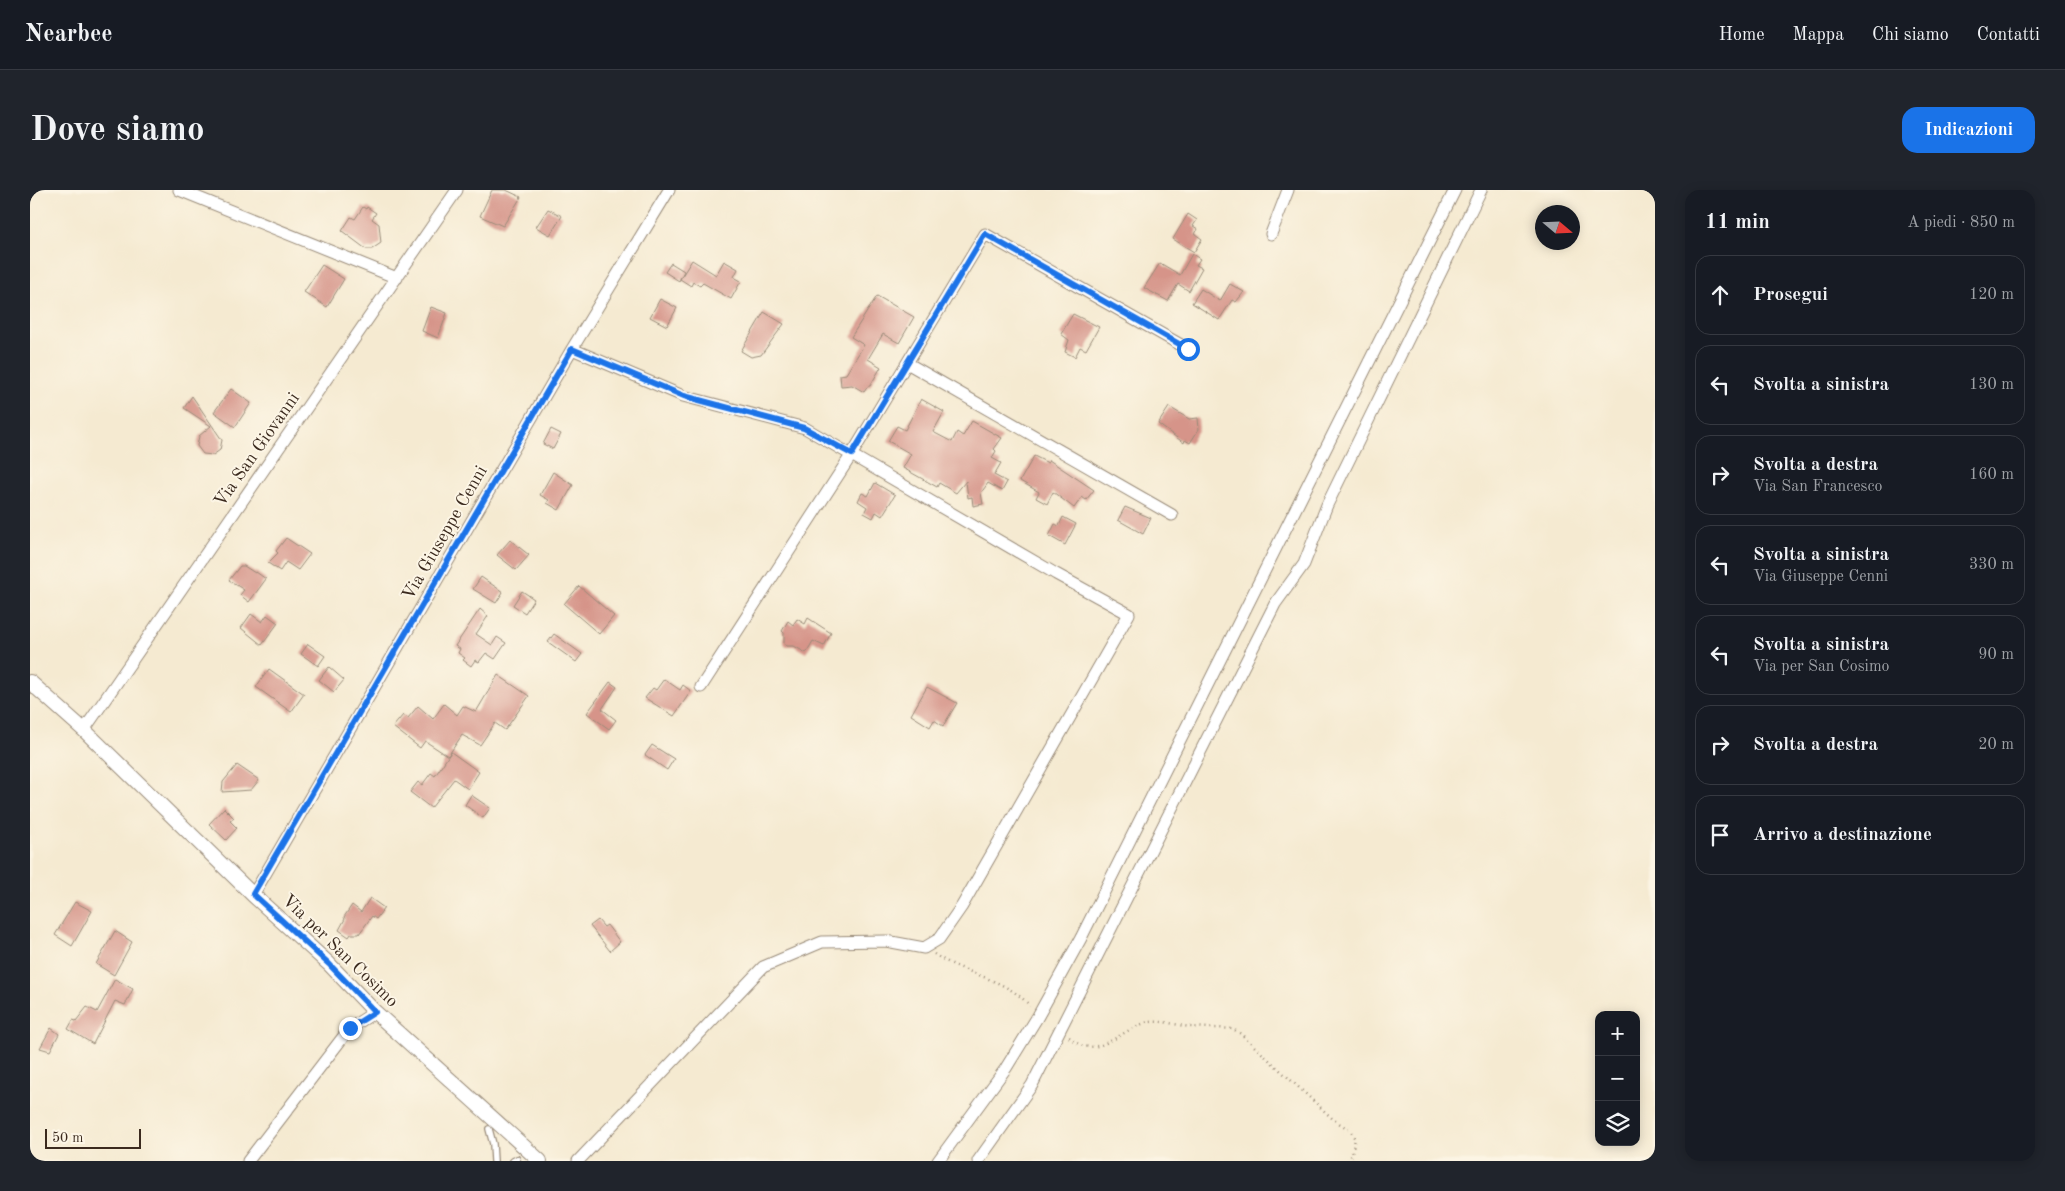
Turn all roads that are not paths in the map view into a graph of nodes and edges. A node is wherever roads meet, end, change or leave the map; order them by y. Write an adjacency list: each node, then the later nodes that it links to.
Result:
1 (179, 190): 8 (street)
2 (457, 190): 8 (street, Via San Giovanni)
3 (669, 190): 9 (street, Via Giuseppe Cenni)
4 (1288, 190): 7 (street)
5 (1455, 190): 24 (street)
6 (1481, 190): 25 (street)
7 (1271, 234)
8 (397, 278): 16 (street, Via San Giovanni)
9 (572, 349): 12 (street); 17 (street, Via Giuseppe Cenni)
10 (1188, 349): 11 (street)
11 (907, 363): 12 (street); 13 (street)
12 (852, 454): 15 (street); 23 (street)
13 (1172, 515)
14 (30, 682): 16 (street, Via per San Cosimo)
15 (701, 687)
16 (84, 730): 17 (street, Via per San Cosimo)
17 (253, 894): 18 (street, Via per San Cosimo)
18 (375, 1012): 20 (street); 22 (street, Via per San Cosimo)
19 (488, 1129): 21 (lane)
20 (248, 1161)
21 (494, 1161)
22 (540, 1161)
23 (578, 1161)
24 (938, 1161)
25 (978, 1161)

